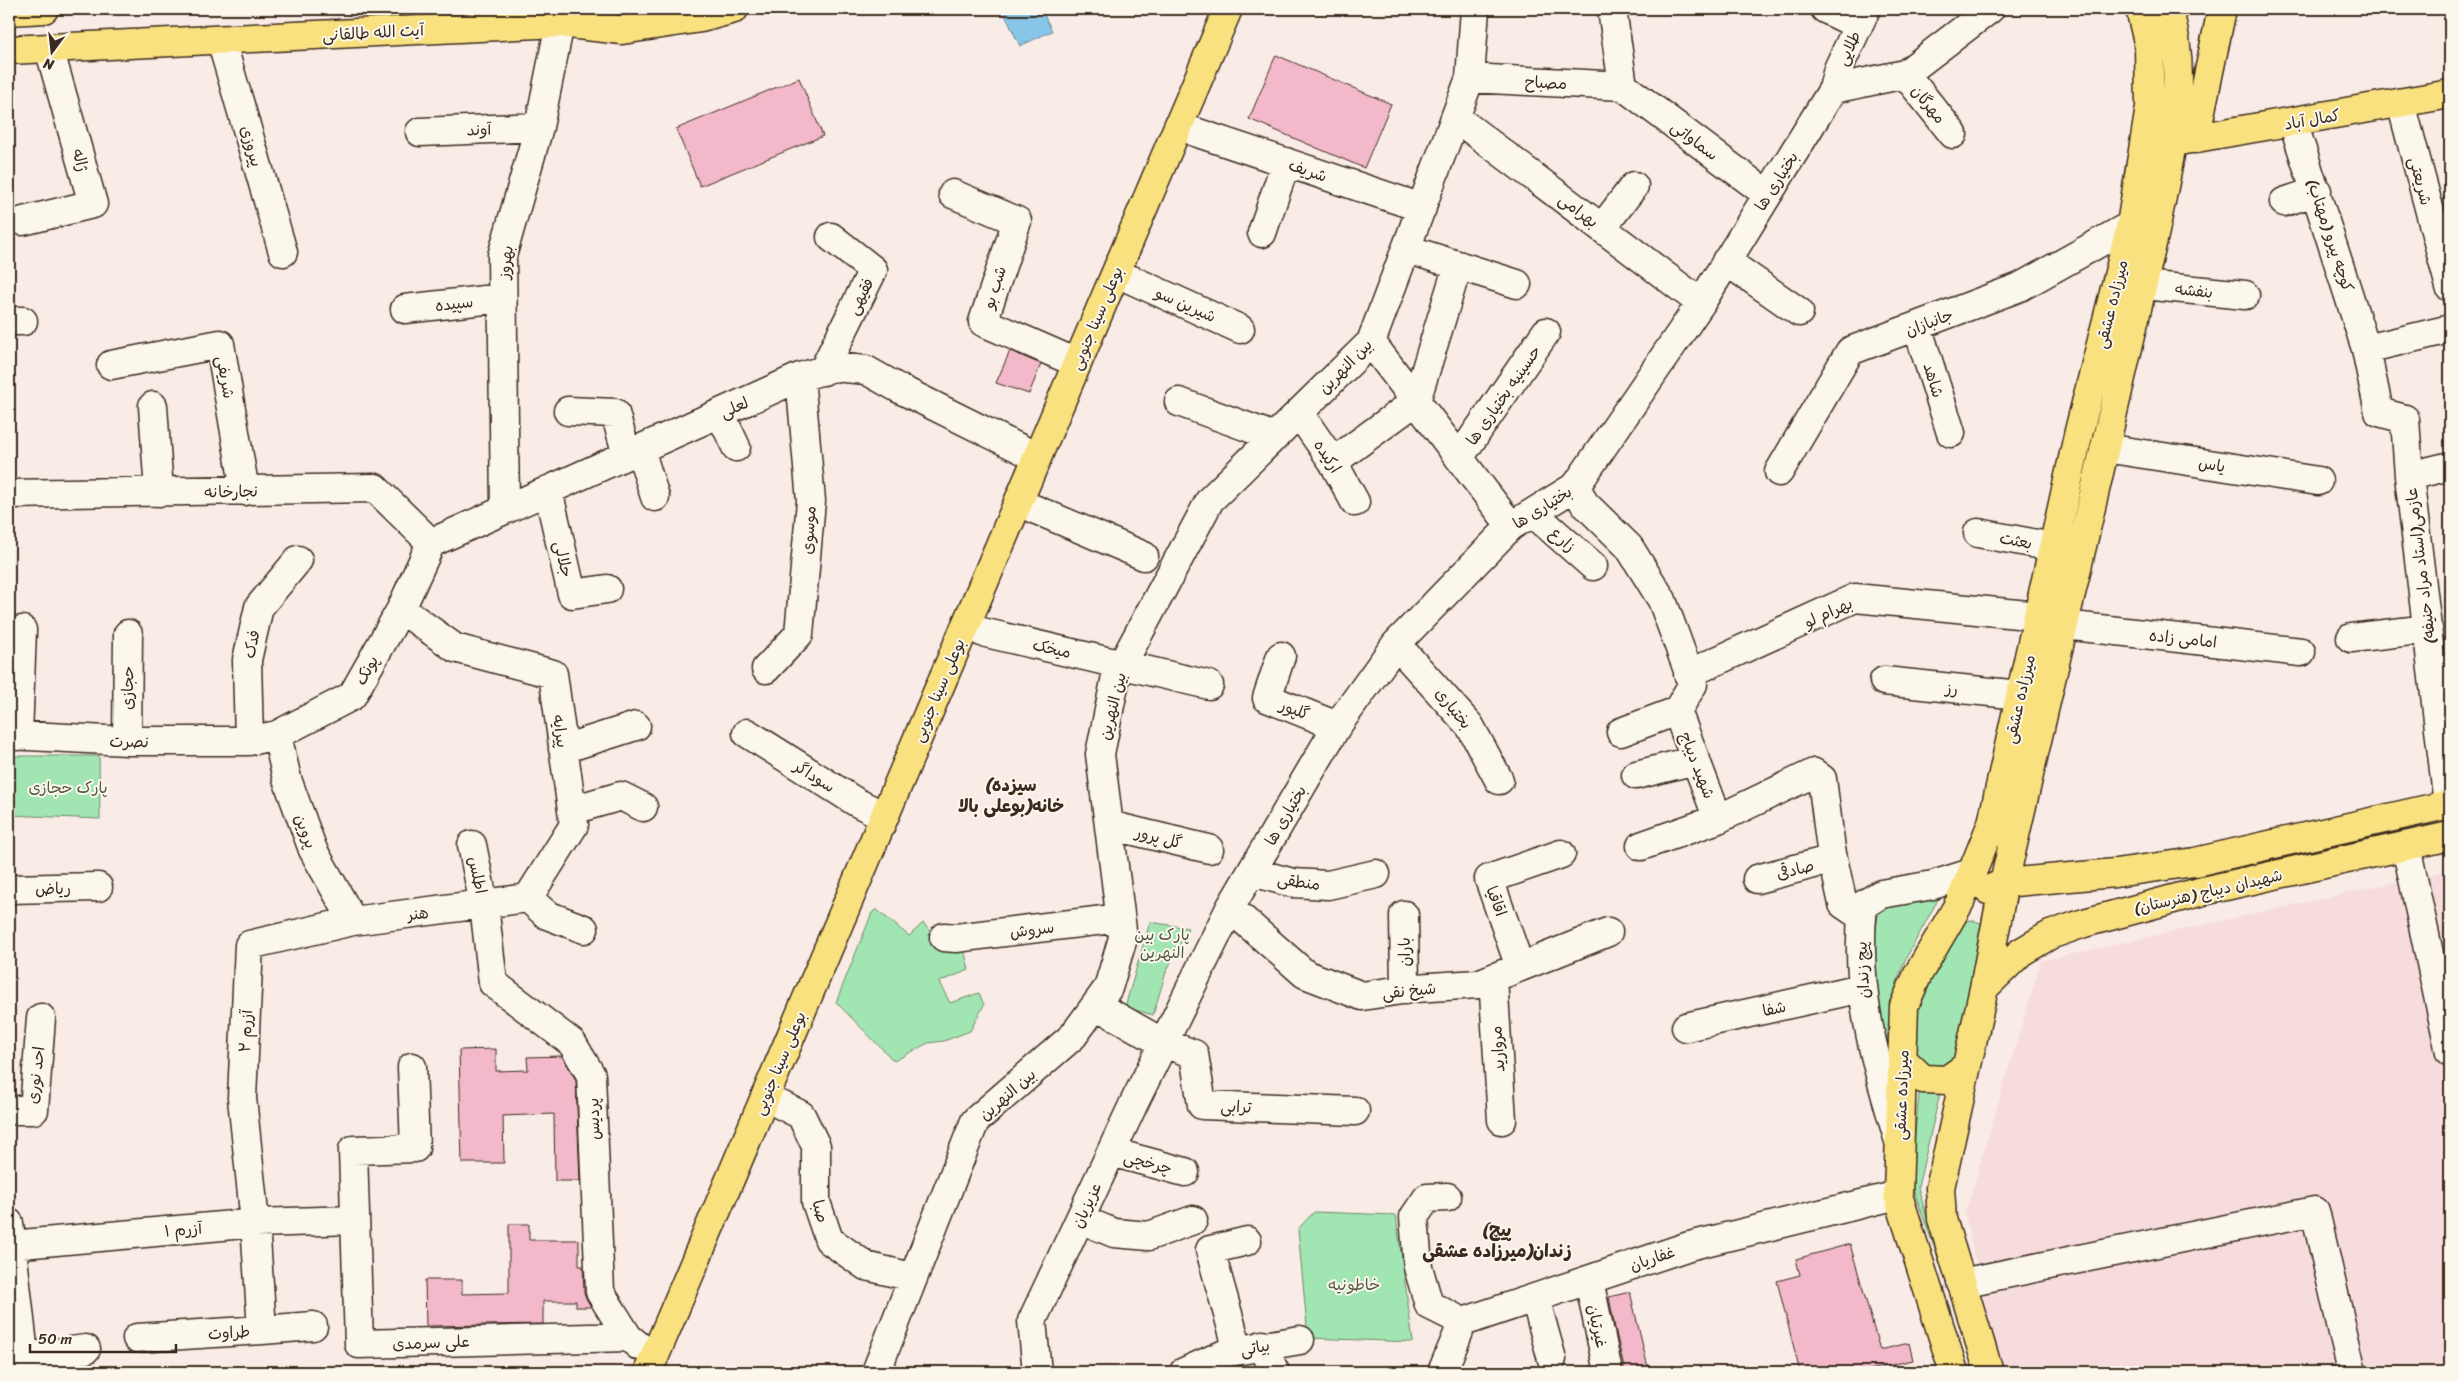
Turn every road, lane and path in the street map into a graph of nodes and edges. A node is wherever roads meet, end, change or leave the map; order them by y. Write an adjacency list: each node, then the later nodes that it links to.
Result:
1 (44, 9): 11 (main road)
2 (734, 9): 13 (main road, آیت الله طالقانی)
3 (1228, 9): 62 (main road, بوعلی سینا جنوبی)
4 (1247, 9): 28 (main road, بوعلی سینا جنوبی)
5 (1475, 9): 19 (street, بین النهرین)
6 (1612, 9): 20 (street)
7 (1825, 9): 14 (street)
8 (1990, 9): 18 (street)
9 (2140, 9): 40 (main road, میرزاده عشقی)
10 (2222, 9): 30 (main road)
11 (9, 10)
12 (2177, 14): 30 (main road, میرزاده عشقی)
13 (561, 16): 15 (main road, آیت الله طالقانی); 26 (street, بهروز)
14 (1862, 17): 21 (street, طلایی)
15 (221, 40): 16 (main road, آیت الله طالقانی); 44 (street, پیروزی)
16 (50, 48): 17 (main road, آیت الله طالقانی); 38 (street, ژاله)
17 (9, 50)
18 (1905, 74): 21 (street); 29 (street, مهرگان)
19 (1470, 78): 20 (street, مصباح); 24 (street, بین النهرین)
20 (1622, 86): 35 (street, سماواتی)
21 (1833, 89): 35 (street, بختیاری ها)
22 (2450, 94): 23 (main road, کمال آباد)
23 (2401, 103): 25 (main road, کمال آباد); 50 (street, شریعتی)
24 (1456, 118): 37 (street, بین النهرین); 39 (street, بهرامی)
25 (2293, 122): 30 (main road, کمال آباد); 33 (street, کوچه پیرو (مهتاب))
26 (539, 127): 27 (street, آوند); 52 (street, بهروز)
27 (420, 132)
28 (1194, 132): 31 (street, شریف); 47 (main road, بوعلی سینا جنوبی)
29 (1953, 134)
30 (2184, 140): 40 (main road, میرزاده عشقی)
31 (1286, 162): 37 (street, شریف); 41 (street)
32 (1634, 186): 39 (street)
33 (2317, 192): 36 (street); 61 (street, کوچه پیرو (مهتاب))
34 (953, 194): 62 (street, شب بو)
35 (1767, 194): 45 (street, بختیاری ها)
36 (2284, 202)
37 (1422, 208): 43 (street, بین النهرین)
38 (23, 221)
39 (1602, 228): 53 (street, بهرامی)
40 (2143, 228): 49 (main road, میرزاده عشقی); 56 (street, جانبازان); 95 (main road, میرزاده عشقی)
41 (1262, 233)
42 (831, 237): 64 (street, فقیهی)
43 (1407, 249): 46 (street); 60 (street, بین النهرین)
44 (283, 252)
45 (1726, 261): 53 (street, بختیاری ها); 55 (street)
46 (1458, 265): 48 (street); 65 (street)
47 (1132, 280): 57 (street, شیرین سو); 91 (main road, بوعلی سینا جنوبی)
48 (1517, 284)
49 (2143, 285): 51 (street, بنفشه); 74 (main road, میرزاده عشقی)
50 (2450, 287)
51 (2245, 295)
52 (502, 298): 54 (street, سپیده); 90 (street, بهروز)
53 (1701, 303): 83 (street, بختیاری ها)
54 (405, 309)
55 (1799, 312)
56 (1917, 326): 71 (street, شاهد); 80 (street, جانبازان)
57 (1240, 329)
58 (2450, 329): 61 (street)
59 (1546, 332): 77 (street, حسینیه بختیاری ها)
60 (1371, 342): 65 (street, زارع); 70 (street, بین النهرین)
61 (2366, 349): 81 (street, عازمی(استاد مراد حنیفه))
62 (1077, 363): 76 (main road, بوعلی سینا جنوبی)
63 (111, 365): 85 (street, شریفی)
64 (812, 374): 69 (street, لعلی); 76 (street, لعلی); 113 (street, موسوی)
65 (1416, 401): 77 (street, زارع); 78 (street)
66 (1179, 402): 72 (street)
67 (152, 406): 86 (street)
68 (568, 411): 75 (street)
69 (720, 413): 73 (street); 75 (street, لعلی)
70 (1299, 413): 72 (street, بین النهرین); 78 (street, ارکیده)
71 (1951, 433)
72 (1274, 437): 112 (street, بین النهرین)
73 (736, 447)
74 (2105, 448): 82 (street, یاس); 102 (main road, میرزاده عشقی)
75 (634, 452): 84 (street, لعلی); 88 (street)
76 (1037, 458): 134 (main road, بوعلی سینا جنوبی)
77 (1459, 458): 92 (street, زارع)
78 (1333, 462): 89 (street, ارکیده)
79 (2450, 466): 81 (street)
80 (1779, 472)
81 (2409, 476): 103 (street, عازمی(استاد مراد حنیفه))
82 (2318, 481)
83 (1576, 486): 92 (street, بختیاری ها); 114 (street, شهید دیباج)
84 (548, 490): 90 (street, لعلی); 99 (street, جلالی)
85 (245, 491): 86 (street, نجارخانه); 94 (street, نجارخانه)
86 (159, 492): 87 (street, نجارخانه)
87 (9, 494)
88 (655, 498)
89 (1354, 502)
90 (504, 508): 94 (street, لعلی)
91 (1034, 509): 96 (street); 105 (main road, بوعلی سینا جنوبی)
92 (1522, 519): 98 (street, زارع); 108 (street, بختیاری ها)
93 (1978, 533): 95 (street, بعثت)
94 (431, 543): 100 (street, پونک)
95 (2053, 546): 101 (main road, میرزاده عشقی)
96 (1144, 556)
97 (298, 560): 126 (street, فدک)
98 (1593, 566)
99 (607, 589)
100 (401, 609): 124 (street, پونک); 127 (street, پیرایه)
101 (2038, 616): 114 (street, بهرام لو); 117 (main road, میرزاده عشقی)
102 (2064, 625): 109 (street, امامی زاده); 149 (main road, میرزاده عشقی)
103 (2428, 629): 107 (street); 111 (street, عازمی(استاد مراد حنیفه))
104 (22, 630): 123 (street)
105 (982, 632): 112 (street, میخک); 177 (main road, بوعلی سینا جنوبی)
106 (128, 634): 125 (street, حجازی)
107 (2351, 638)
108 (1396, 644): 120 (street, بختیاری ها); 130 (street, بختیاری)
109 (2302, 652)
110 (1281, 656): 120 (street, گلپور)
111 (2441, 657): 131 (street, عازمی(استاد مراد حنیفه))
112 (1122, 664): 116 (street, میخک); 136 (street, بین النهرین)
113 (766, 669)
114 (1688, 674): 118 (street, شهید دیباج)
115 (1884, 681): 117 (street, رز)
116 (1209, 686)
117 (2020, 695): 146 (main road, میرزاده عشقی)
118 (1677, 711): 121 (street); 128 (street, شهید دیباج)
119 (636, 726): 127 (street)
120 (1337, 726): 145 (street, بختیاری ها)
121 (1621, 732)
122 (747, 733): 134 (street, سوداگر)
123 (13, 735): 125 (street, نصرت)
124 (277, 735): 126 (street, پونک); 160 (street, پروین)
125 (126, 741): 126 (street, نصرت)
126 (249, 742)
127 (563, 749): 133 (street, پیرایه)
128 (1696, 760): 129 (street); 135 (street, شهید دیباج)
129 (1636, 775)
130 (1499, 780)
131 (2449, 804): 144 (main road, شهیدان دیباج (هنرستان))
132 (643, 807): 133 (street)
133 (572, 810): 153 (street, پیرایه)
134 (884, 816): 207 (main road, بوعلی سینا جنوبی)
135 (1718, 819): 139 (street); 143 (street, شهید دیباج)
136 (1108, 825): 141 (street, گل پرور); 159 (street, بین النهرین)
137 (2450, 836): 140 (main road, شهیدان دیباج (هنرستان))
138 (472, 845): 155 (street, اطلس)
139 (1641, 846)
140 (2406, 846): 152 (main road, شهیدان دیباج (هنرستان)); 173 (street)
141 (1209, 849)
142 (1561, 854): 164 (street, اقاقیا)
143 (1833, 859): 148 (street, صادقی); 158 (street, شهید دیباج)
144 (2195, 862): 149 (main road, شهیدان دیباج (هنرستان)); 152 (main road)
145 (1252, 872): 147 (street, منطقی); 156 (street, بختیاری ها)
146 (1971, 873): 154 (main road, میرزاده عشقی); 158 (street, پیچ زندان)
147 (1376, 874)
148 (1757, 878)
149 (2004, 883): 154 (main road, شهیدان دیباج (هنرستان)); 167 (main road, میرزاده عشقی)
150 (98, 887): 151 (street, ریاض)
151 (9, 889)
152 (2203, 891): 167 (main road, شهیدان دیباج (هنرستان))
153 (528, 898): 155 (street); 161 (street)
154 (1960, 902): 174 (main road, میرزاده عشقی)
155 (484, 905): 160 (street, هنر); 200 (street, پردیس)
156 (1230, 908): 168 (street, شیخ نقی); 172 (street, بختیاری ها)
157 (1404, 915): 168 (street, باران)
158 (1862, 917): 166 (street, پیچ زندان)
159 (1120, 918): 163 (street, سروش); 169 (street, بین النهرین)
160 (352, 921): 189 (street, آزرم ۲)
161 (584, 929)
162 (1608, 932): 164 (street, شیخ نقی)
163 (944, 937)
164 (1520, 967): 165 (street, شیخ نقی)
165 (1493, 978): 168 (street, شیخ نقی); 180 (street, مروارید)
166 (1862, 988): 171 (street, شفا); 181 (street, پیچ زندان)
167 (1984, 988): 175 (main road, میرزاده عشقی)
168 (1405, 990)
169 (1096, 1004): 172 (street); 192 (street, بین النهرین)
170 (41, 1018): 178 (street, احد نوری)
171 (1686, 1027)
172 (1163, 1043): 179 (street, ترابی); 182 (street, عزیزیان)
173 (2450, 1052)
174 (1903, 1060): 175 (main road); 181 (main road, میرزاده عشقی)
175 (1967, 1066): 194 (main road, میرزاده عشقی)
176 (412, 1067): 187 (street)
177 (781, 1105): 192 (street, صبا); 207 (main road, بوعلی سینا جنوبی)
178 (9, 1110)
179 (1355, 1111)
180 (1502, 1120)
181 (1900, 1144): 184 (main road, میرزاده عشقی)
182 (1111, 1152): 183 (street, چرخچی); 186 (street, عزیزیان)
183 (1185, 1172)
184 (1898, 1195): 193 (street, غفاریان); 215 (main road, میرزاده عشقی)
185 (1447, 1197): 196 (street)
186 (1080, 1219): 188 (street); 209 (street, عزیزیان)
187 (356, 1220): 189 (street, آزرم ۱); 200 (street, علی سرمدی)
188 (1193, 1220)
189 (255, 1223): 190 (street, آزرم ۱); 199 (street, طراوت)
190 (10, 1234): 197 (street)
191 (1247, 1241): 204 (street)
192 (912, 1277): 208 (street, بین النهرین)
193 (1589, 1280): 195 (street, غفاریان); 214 (street, غیرتیان)
194 (1961, 1283): 216 (main road, میرزاده عشقی); 217 (street)
195 (1535, 1298): 196 (street, غفاریان); 205 (street)
196 (1464, 1322): 213 (street)
197 (15, 1325): 206 (street)
198 (313, 1326): 199 (street, طراوت)
199 (262, 1330): 201 (street, طراوت)
200 (628, 1337): 207 (street, پردیس)
201 (137, 1338)
202 (1300, 1340): 204 (street, بیاتی)
203 (86, 1348): 206 (street)
204 (1242, 1355): 211 (street, بیاتی); 212 (street)
205 (1552, 1359)
206 (25, 1364)
207 (657, 1367)
208 (876, 1372)
209 (1037, 1372): 210 (street)
210 (1048, 1372)
211 (1184, 1372)
212 (1275, 1372)
213 (1442, 1372)
214 (1608, 1372)
215 (1954, 1372)
216 (1987, 1372)
217 (2352, 1372)

